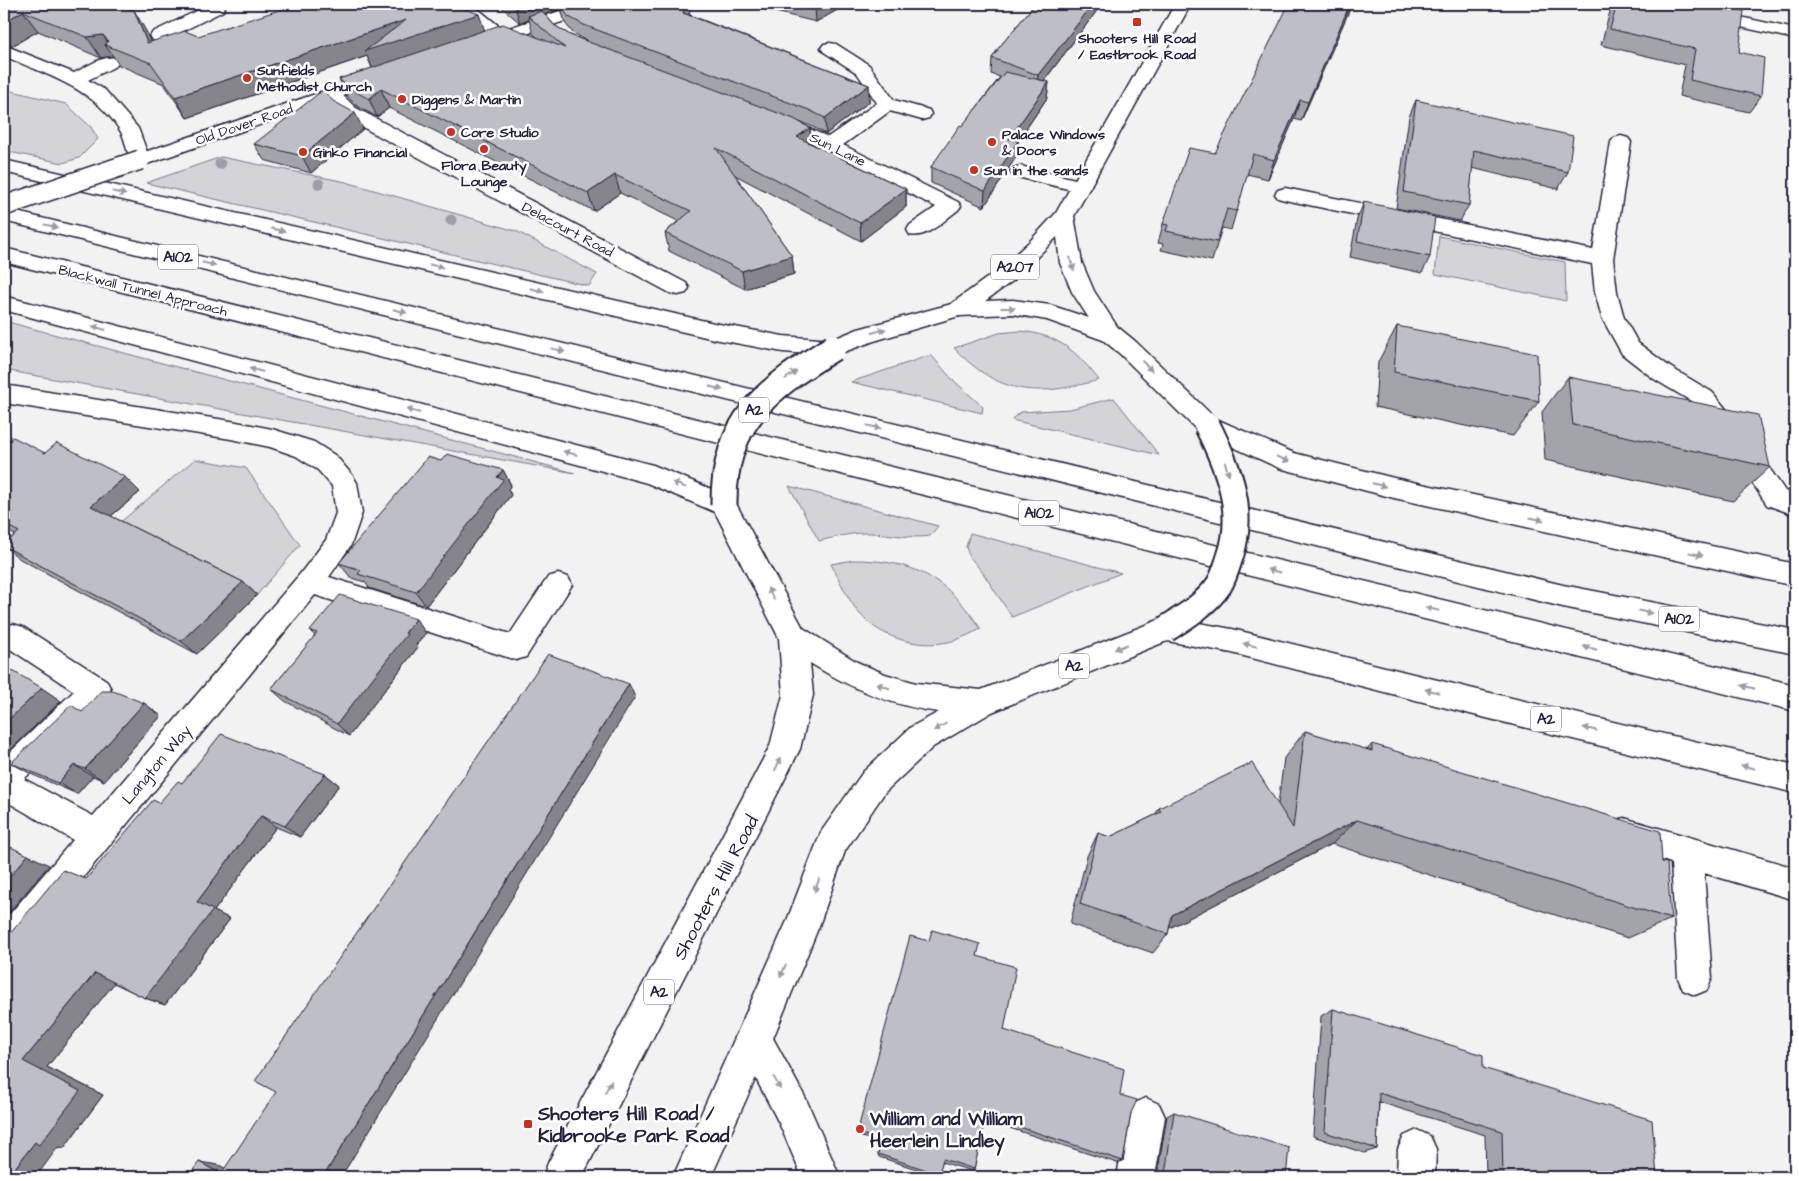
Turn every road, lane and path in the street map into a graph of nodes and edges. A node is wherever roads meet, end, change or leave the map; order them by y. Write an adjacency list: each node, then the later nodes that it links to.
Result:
1 (462, 4): 8 (main road)
2 (597, 4): 8 (main road)
3 (1183, 4): 24 (main road, A207)
4 (1659, 4): 6 (main road)
5 (217, 7): 7 (main road)
6 (1795, 34)
7 (159, 36)
8 (502, 36): 9 (main road)
9 (466, 48)
10 (830, 48): 16 (main road)
11 (4, 50): 14 (main road)
12 (110, 62): 14 (main road)
13 (394, 73): 15 (main road, Old Dover Road)
14 (75, 80): 21 (main road)
15 (331, 94): 21 (main road, Old Dover Road); 32 (main road, Delacourt Road)
16 (887, 104): 18 (main road); 20 (main road)
17 (757, 114): 20 (main road, Sun Lane)
18 (922, 114)
19 (1621, 142): 31 (main road)
20 (830, 145): 29 (main road, Sun Lane)
21 (140, 160): 26 (main road, Old Dover Road, bridge)
22 (4, 166): 36 (main road, one-way to 36)
23 (1020, 172): 24 (main road)
24 (1081, 186): 28 (main road, A207)
25 (1285, 194): 31 (main road)
26 (4, 206)
27 (4, 215): 47 (main road, A102, one-way to 47)
28 (1064, 216): 34 (main road, A207); 35 (main road, one-way to 35)
29 (917, 230)
30 (4, 255): 48 (main road, Blackwall Tunnel Approach / A102, one-way to 30)
31 (1602, 259): 40 (main road)
32 (678, 288)
33 (4, 303): 39 (main road, one-way to 33)
34 (959, 309): 35 (main road, A2, one-way to 35); 36 (main road, A2, one-way to 34)
35 (1111, 334): 38 (main road, A2, one-way to 38)
36 (833, 348): 39 (main road, A2, one-way to 36, bridge)
37 (4, 394): 42 (main road, Langton Way)
38 (1207, 425): 41 (main road, A2, one-way to 41); 44 (main road, A2, one-way to 44, bridge)
39 (724, 504): 46 (main road, A2, one-way to 39)
40 (1795, 505)
41 (1795, 575)
42 (310, 582): 43 (main road); 54 (main road, Langton Way)
43 (558, 585)
44 (1166, 629): 49 (main road, A2, one-way to 49); 51 (main road, A2, one-way to 44)
45 (13, 636): 50 (main road)
46 (793, 637): 49 (main road, A2, one-way to 46); 61 (main road, Shooters Hill Road / A2, one-way to 46)
47 (1795, 642)
48 (1795, 698)
49 (982, 702): 59 (main road, A2, one-way to 59)
50 (4, 778)
51 (1795, 779)
52 (4, 784): 54 (main road)
53 (1600, 826): 55 (main road)
54 (96, 835): 57 (main road, Langton Way)
55 (1686, 851): 56 (main road); 58 (main road)
56 (1795, 884)
57 (4, 947)
58 (1695, 978)
59 (754, 1040): 62 (main road, A2); 63 (main road, one-way to 63)
60 (1146, 1117): 64 (main road)
61 (562, 1177)
62 (692, 1177)
63 (821, 1177)
64 (1136, 1177)

